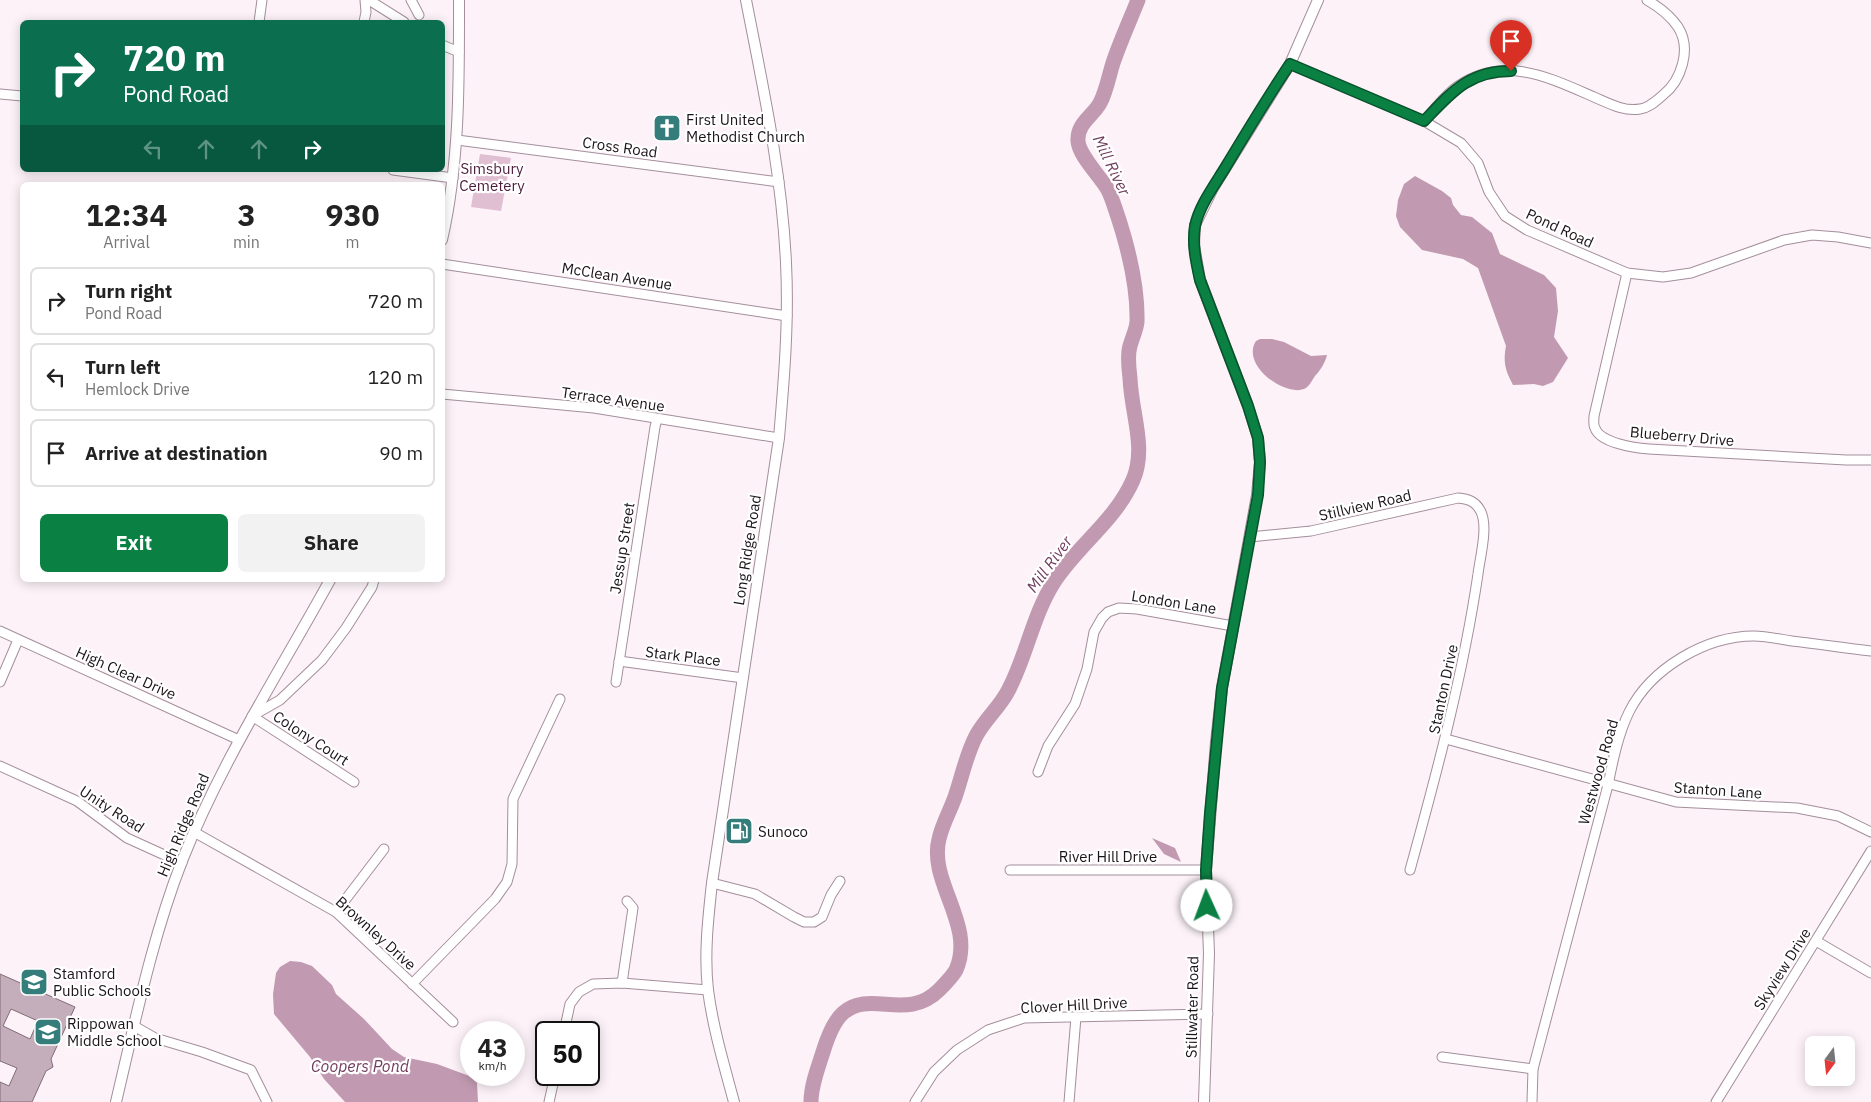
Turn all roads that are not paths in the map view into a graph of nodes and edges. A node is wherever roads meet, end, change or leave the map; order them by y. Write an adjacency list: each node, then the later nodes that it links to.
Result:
1 (262, 0): 9 (street)
2 (367, 0): 10 (street); 11 (street)
3 (411, 0): 8 (street)
4 (459, 0): 13 (main road)
5 (746, 0): 21 (main road, Long Ridge Road)
6 (1318, 0): 14 (main road, Stillwater Road)
7 (1647, 0): 17 (street)
8 (419, 15)
9 (259, 20)
10 (364, 20)
11 (401, 20)
12 (445, 46): 13 (street)
13 (459, 52): 18 (main road)
14 (1290, 64): 17 (street, Pond Road); 32 (main road, Stillwater Road)
15 (0, 94): 16 (street)
16 (20, 96)
17 (1424, 121): 25 (street, Pond Road)
18 (457, 140): 20 (main road); 21 (street, Cross Road)
19 (408, 172): 20 (street)
20 (453, 178): 22 (main road)
21 (779, 182): 26 (main road, Long Ridge Road)
22 (445, 227)
23 (1871, 242): 25 (street, Pond Road)
24 (445, 264): 26 (street, McClean Avenue)
25 (1627, 273): 30 (street, Blueberry Drive)
26 (787, 316): 29 (main road, Long Ridge Road)
27 (445, 394): 28 (street, Terrace Avenue)
28 (658, 419): 29 (street, Terrace Avenue); 39 (street, Jessup Street)
29 (779, 438): 40 (main road, Long Ridge Road)
30 (1871, 460)
31 (1481, 510): 32 (street, Stillview Road); 45 (street, Stanton Drive)
32 (1250, 537): 35 (main road, Stillwater Road)
33 (329, 582): 44 (main road, High Ridge Road)
34 (373, 582): 44 (street)
35 (1233, 626): 48 (street, London Lane); 57 (main road, Stillwater Road)
36 (0, 631): 37 (street, High Clear Drive)
37 (18, 640): 41 (street); 46 (street, High Clear Drive)
38 (1871, 651): 50 (street, Westwood Road)
39 (619, 662): 40 (street, Stark Place); 42 (street, Jessup Street)
40 (743, 678): 60 (main road, Long Ridge Road)
41 (0, 682)
42 (616, 682)
43 (560, 699): 66 (street)
44 (252, 716): 46 (main road, High Ridge Road); 49 (street, Colony Court)
45 (1446, 739): 50 (street, Stanton Lane); 58 (street, Stanton Drive)
46 (239, 740): 51 (main road, High Ridge Road)
47 (0, 766): 55 (street, Unity Road)
48 (1038, 772)
49 (354, 782)
50 (1608, 785): 52 (street, Stanton Lane); 74 (street, Westwood Road)
51 (194, 832): 55 (main road, High Ridge Road); 62 (street, Brownley Drive)
52 (1871, 832)
53 (384, 849): 62 (street)
54 (1871, 851): 63 (street, Skyview Drive)
55 (182, 863): 72 (main road, High Ridge Road)
56 (1010, 870): 57 (street, River Hill Drive)
57 (1206, 870): 68 (main road, Stillwater Road)
58 (1410, 870)
59 (840, 881): 60 (street)
60 (712, 883): 67 (main road, Long Ridge Road)
61 (627, 902): 65 (street)
62 (336, 912): 66 (street, Brownley Drive)
63 (1816, 941): 64 (street); 84 (street, Skyview Drive)
64 (1871, 973)
65 (622, 983): 67 (street); 70 (street)
66 (412, 984): 71 (street, Brownley Drive)
67 (708, 990): 79 (main road, Long Ridge Road)
68 (1208, 1014): 69 (street, Clover Hill Drive); 82 (main road, Stillwater Road)
69 (1076, 1017): 80 (street, Clover Hill Drive); 81 (street)
70 (566, 1021)
71 (453, 1022)
72 (134, 1026): 76 (main road, High Ridge Road); 77 (street)
73 (1442, 1057): 74 (street)
74 (1533, 1069): 83 (street, Westwood Road)
75 (553, 1086): 78 (street)
76 (116, 1102)
77 (267, 1102)
78 (549, 1102)
79 (734, 1102)
80 (915, 1102)
81 (1069, 1102)
82 (1204, 1102)
83 (1532, 1102)
84 (1716, 1102)

